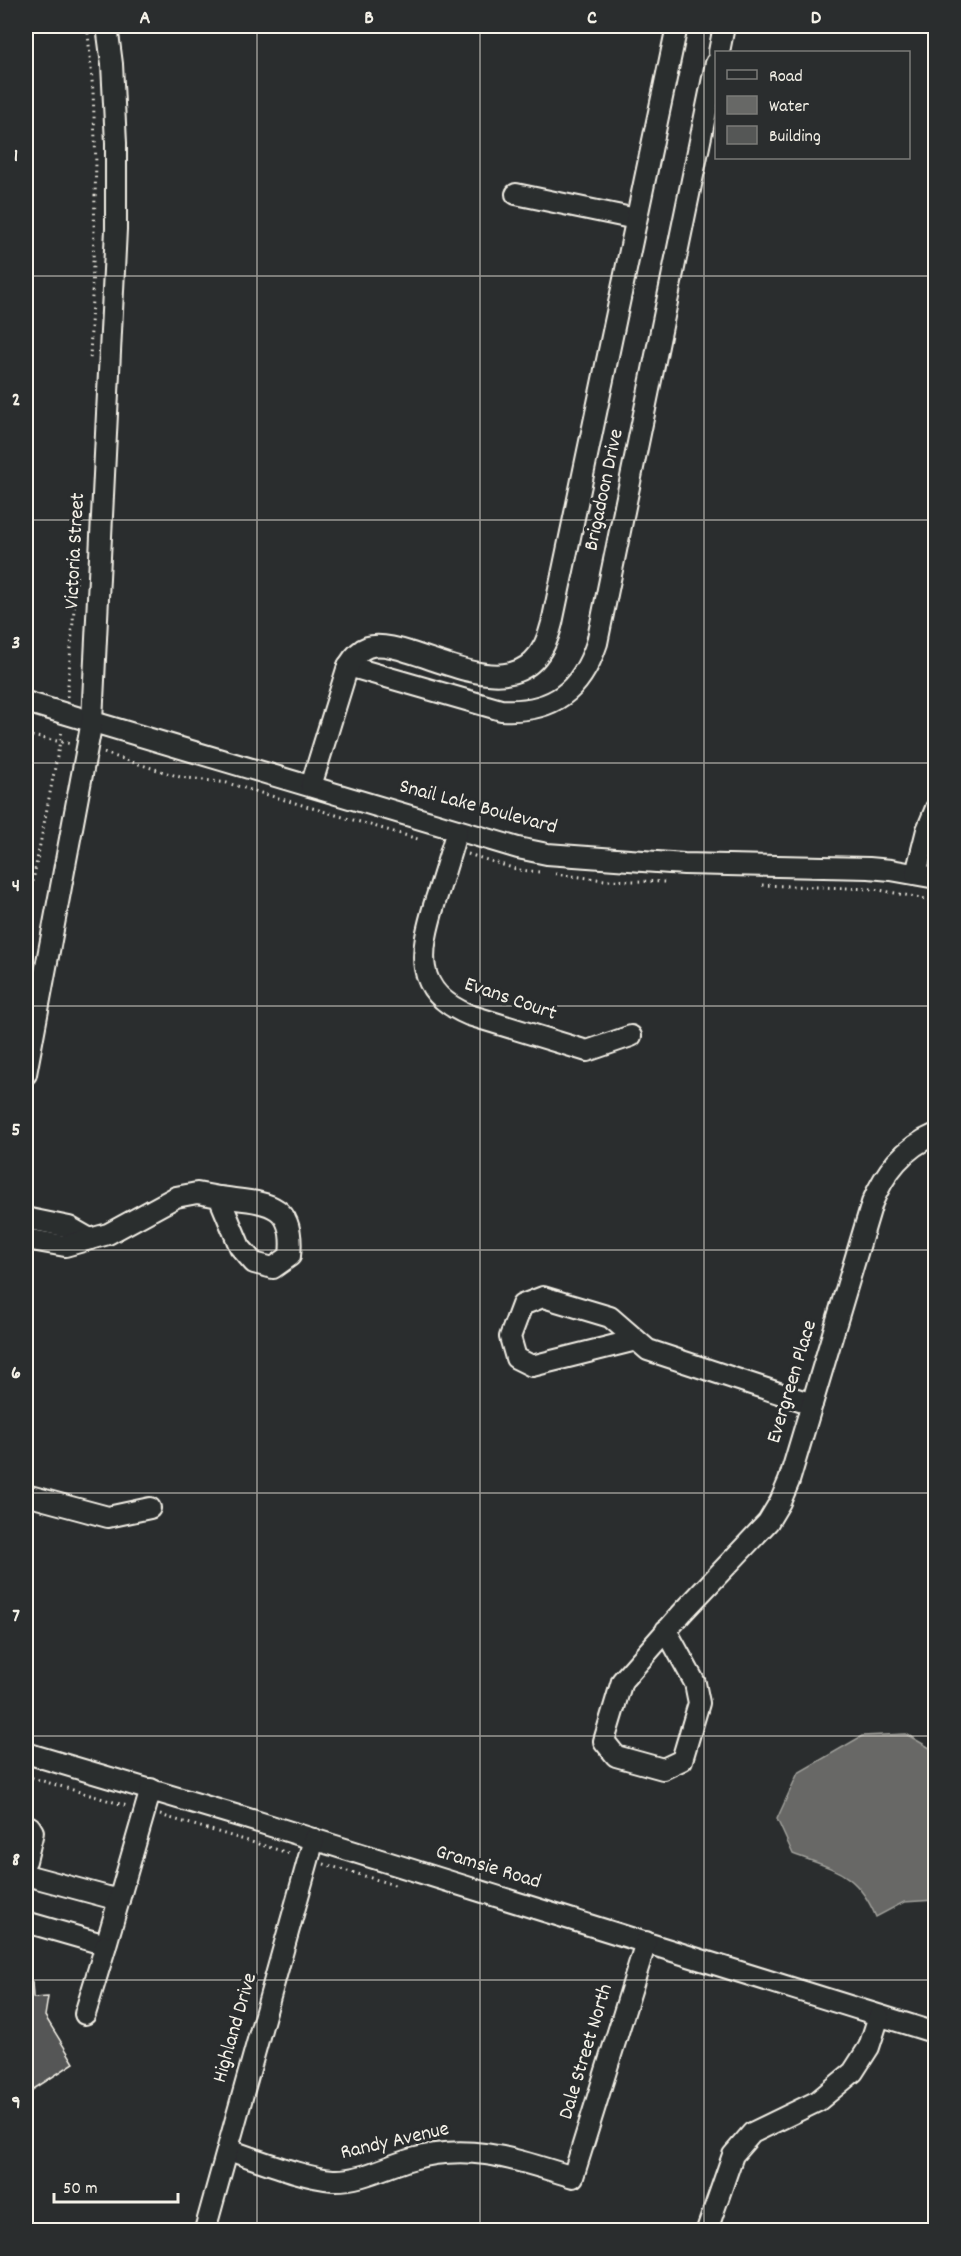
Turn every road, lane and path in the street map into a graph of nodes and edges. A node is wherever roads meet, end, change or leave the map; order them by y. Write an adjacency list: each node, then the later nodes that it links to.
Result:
1 (87, 26): 9 (path)
2 (107, 26): 14 (street, Victoria Street)
3 (677, 26): 8 (street, Brigadoon Drive)
4 (724, 26): 5 (street)
5 (719, 51)
6 (715, 73): 11 (street, Brigadoon Drive)
7 (516, 194): 8 (street)
8 (636, 219): 11 (street, Brigadoon Drive)
9 (90, 365)
10 (83, 494): 13 (path)
11 (348, 666): 15 (street)
12 (26, 702): 13 (street, Snail Lake Boulevard)
13 (65, 714): 14 (street, Snail Lake Boulevard); 20 (path)
14 (92, 722): 15 (street, Snail Lake Boulevard); 22 (street, Victoria Street)
15 (311, 786): 17 (street, Snail Lake Boulevard)
16 (936, 808): 18 (street)
17 (457, 830): 18 (street, Snail Lake Boulevard); 21 (street, Evans Court)
18 (916, 874): 19 (street, Snail Lake Boulevard)
19 (936, 878)
20 (26, 917)
21 (631, 1036)
22 (26, 1074)
23 (936, 1134): 29 (street, Evergreen Place)
24 (219, 1197): 27 (street)
25 (26, 1220): 27 (street)
26 (26, 1239): 27 (street)
27 (90, 1239)
28 (636, 1340): 28 (street); 29 (street)
29 (812, 1404): 32 (street, Evergreen Place)
30 (26, 1495): 31 (street)
31 (150, 1508)
32 (666, 1630): 32 (street, Evergreen Place)
33 (26, 1753): 35 (street, Gramsie Road)
34 (26, 1776): 36 (path)
35 (151, 1789): 36 (street); 38 (street, Gramsie Road)
36 (144, 1811): 39 (path); 43 (street)
37 (26, 1825): 40 (street)
38 (314, 1839): 39 (street, Highland Drive); 45 (street, Gramsie Road)
39 (308, 1859): 42 (path); 50 (street, Highland Drive)
40 (26, 1861)
41 (26, 1875): 43 (street)
42 (400, 1887)
43 (119, 1900): 46 (street)
44 (26, 1922): 46 (street)
45 (646, 1942): 48 (street, Gramsie Road); 51 (street, Dale Street North)
46 (106, 1945): 47 (street)
47 (85, 2014)
48 (879, 2016): 49 (street, Gramsie Road); 53 (street)
49 (936, 2033)
50 (228, 2150): 51 (street, Randy Avenue); 52 (street, Highland Drive)
51 (573, 2177)
52 (205, 2230)
53 (707, 2230)

